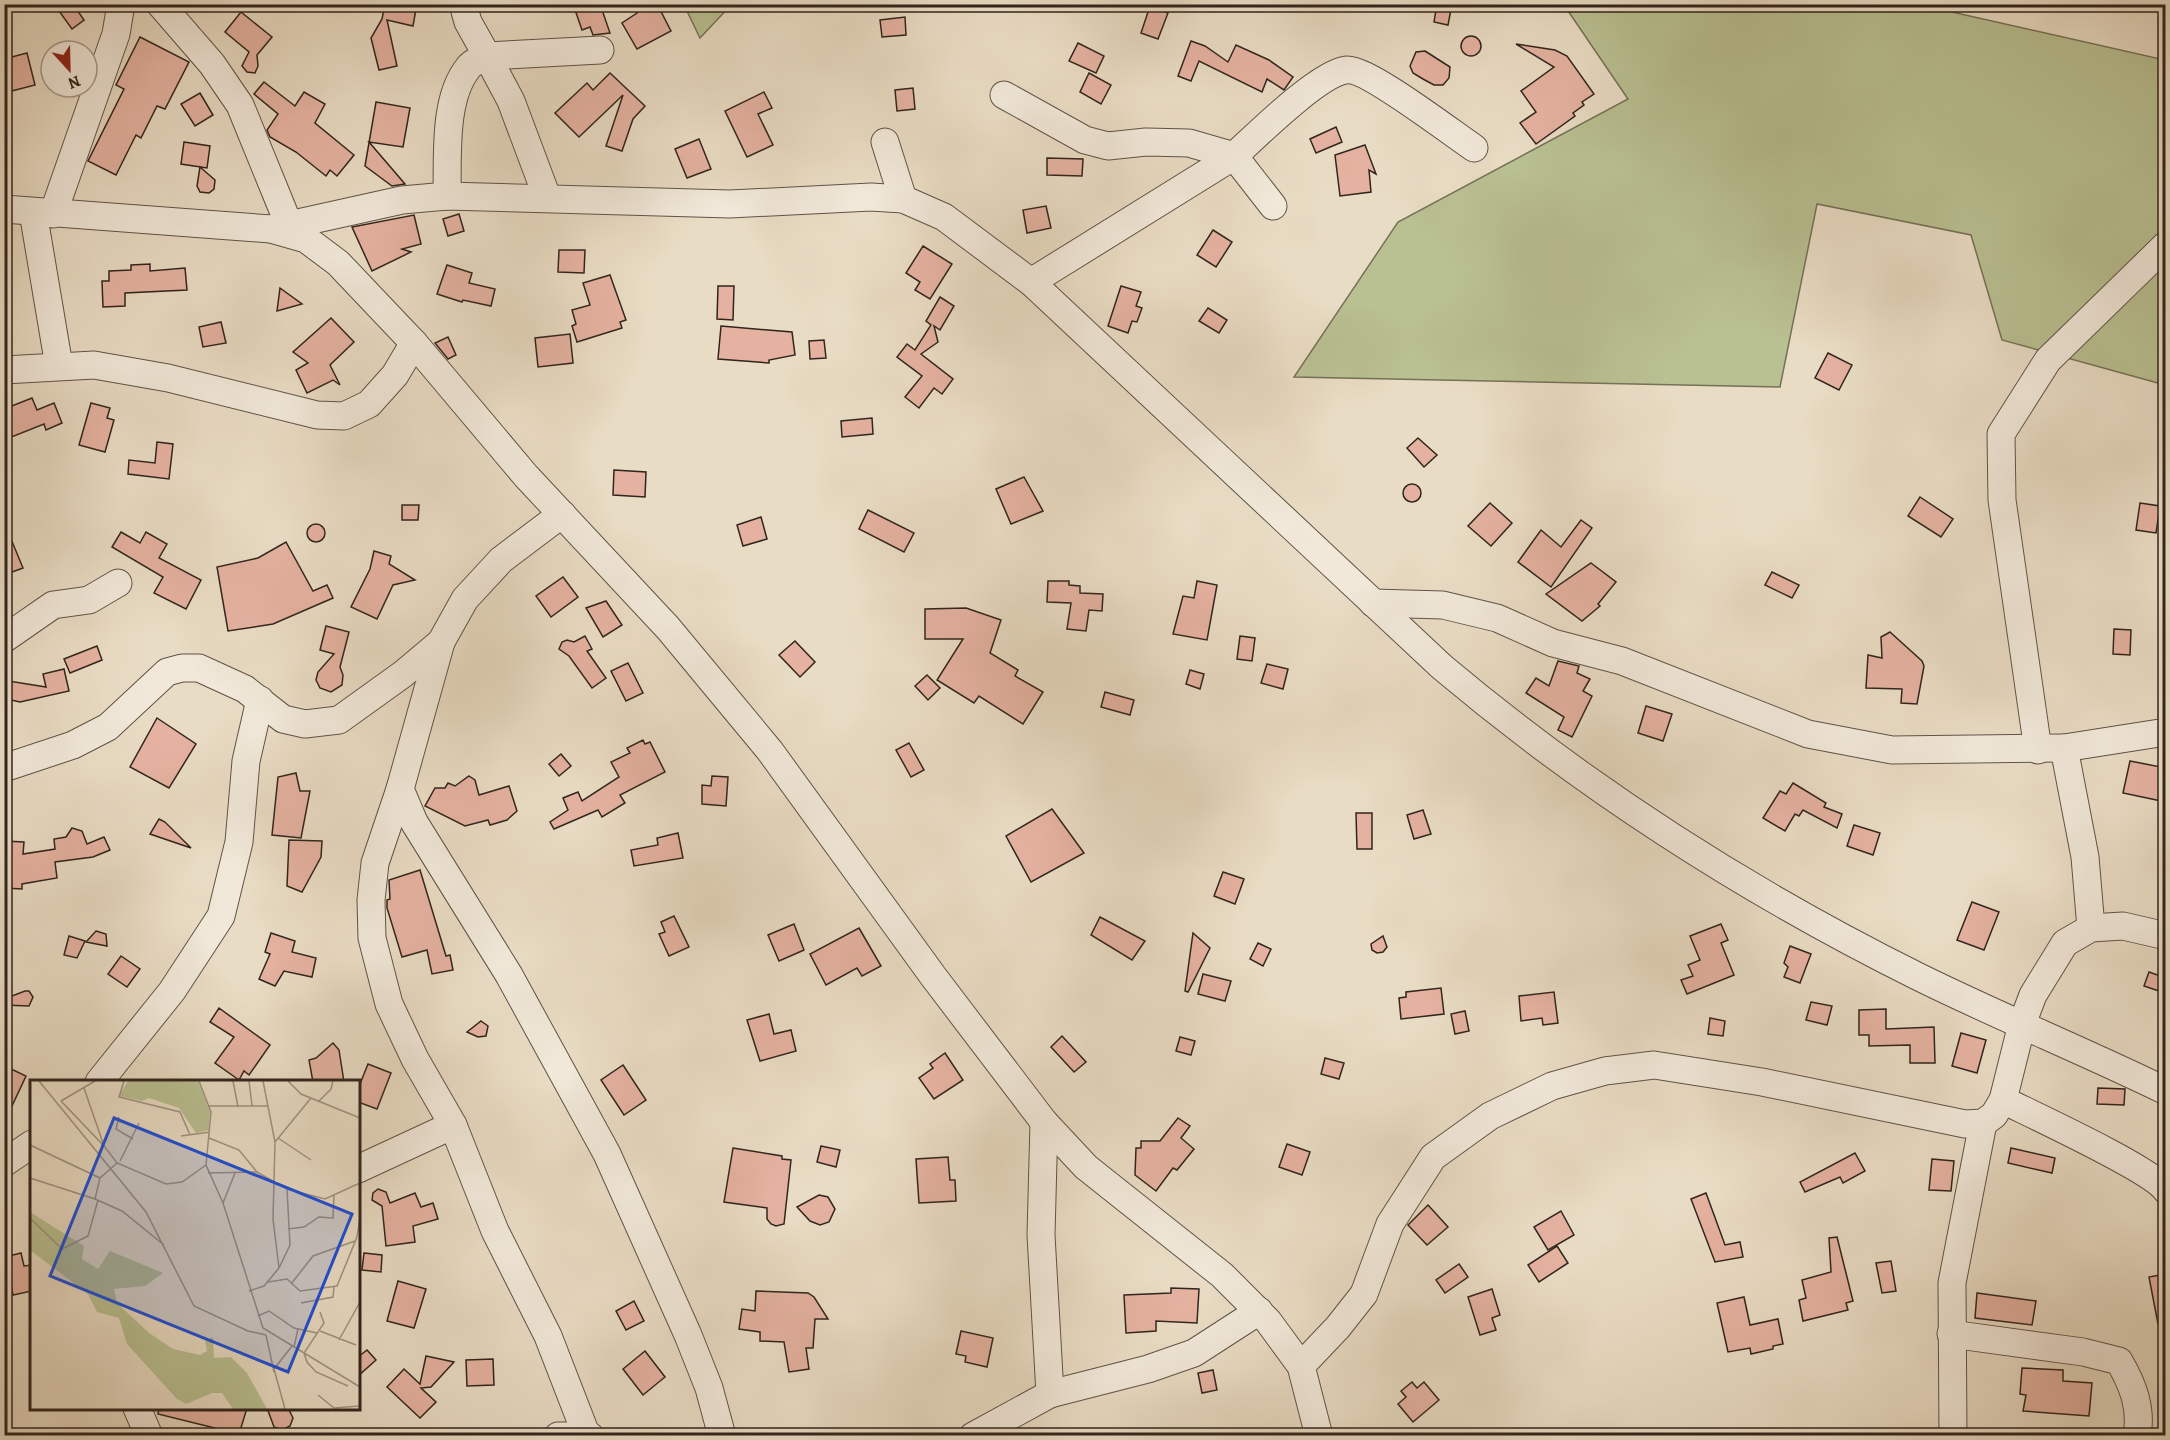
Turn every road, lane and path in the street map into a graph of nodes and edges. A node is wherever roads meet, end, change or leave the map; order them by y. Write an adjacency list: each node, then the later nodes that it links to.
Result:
1 (121, 4): 15 (street)
2 (160, 4): 16 (street)
3 (463, 4): 5 (street)
4 (600, 50): 5 (street)
5 (488, 56): 10 (street); 11 (street)
6 (1004, 95): 9 (street)
7 (885, 142): 12 (street)
8 (1474, 148): 9 (street)
9 (1234, 156): 13 (street); 18 (street)
10 (447, 196): 11 (street); 16 (street)
11 (548, 197): 12 (street)
12 (903, 200): 18 (street)
13 (1274, 206)
14 (4, 209): 15 (street)
15 (43, 213): 16 (street); 20 (street)
16 (280, 227): 19 (street)
17 (2166, 245): 29 (street)
18 (1030, 282): 24 (street)
19 (414, 343): 20 (street); 22 (street)
20 (59, 366): 21 (street)
21 (4, 370)
22 (561, 514): 26 (street); 38 (street)
23 (118, 583): 25 (street)
24 (1373, 603): 29 (street); 34 (street)
25 (4, 639)
26 (441, 642): 27 (street); 31 (street)
27 (260, 700): 30 (street); 35 (street)
28 (2166, 732): 29 (street)
29 (2051, 749): 32 (street)
30 (4, 768)
31 (400, 789): 40 (street); 53 (street)
32 (2091, 928): 33 (street); 34 (street)
33 (2166, 936)
34 (2022, 1024): 36 (street); 37 (street)
35 (101, 1080)
36 (2166, 1091)
37 (2003, 1100): 39 (street); 44 (street)
38 (1044, 1122): 45 (street); 48 (street)
39 (1983, 1123): 46 (street); 47 (street)
40 (453, 1125): 43 (street); 50 (street)
41 (30, 1145): 42 (street)
42 (4, 1163)
43 (360, 1168)
44 (2164, 1187)
45 (1259, 1311): 47 (street); 48 (street)
46 (1951, 1334): 56 (street); 57 (street)
47 (1301, 1366): 55 (street)
48 (1050, 1394): 54 (street)
49 (138, 1410): 51 (street)
50 (588, 1435): 52 (street)
51 (148, 1436)
52 (558, 1436)
53 (722, 1436)
54 (973, 1436)
55 (1320, 1436)
56 (1953, 1436)
57 (2137, 1436)

